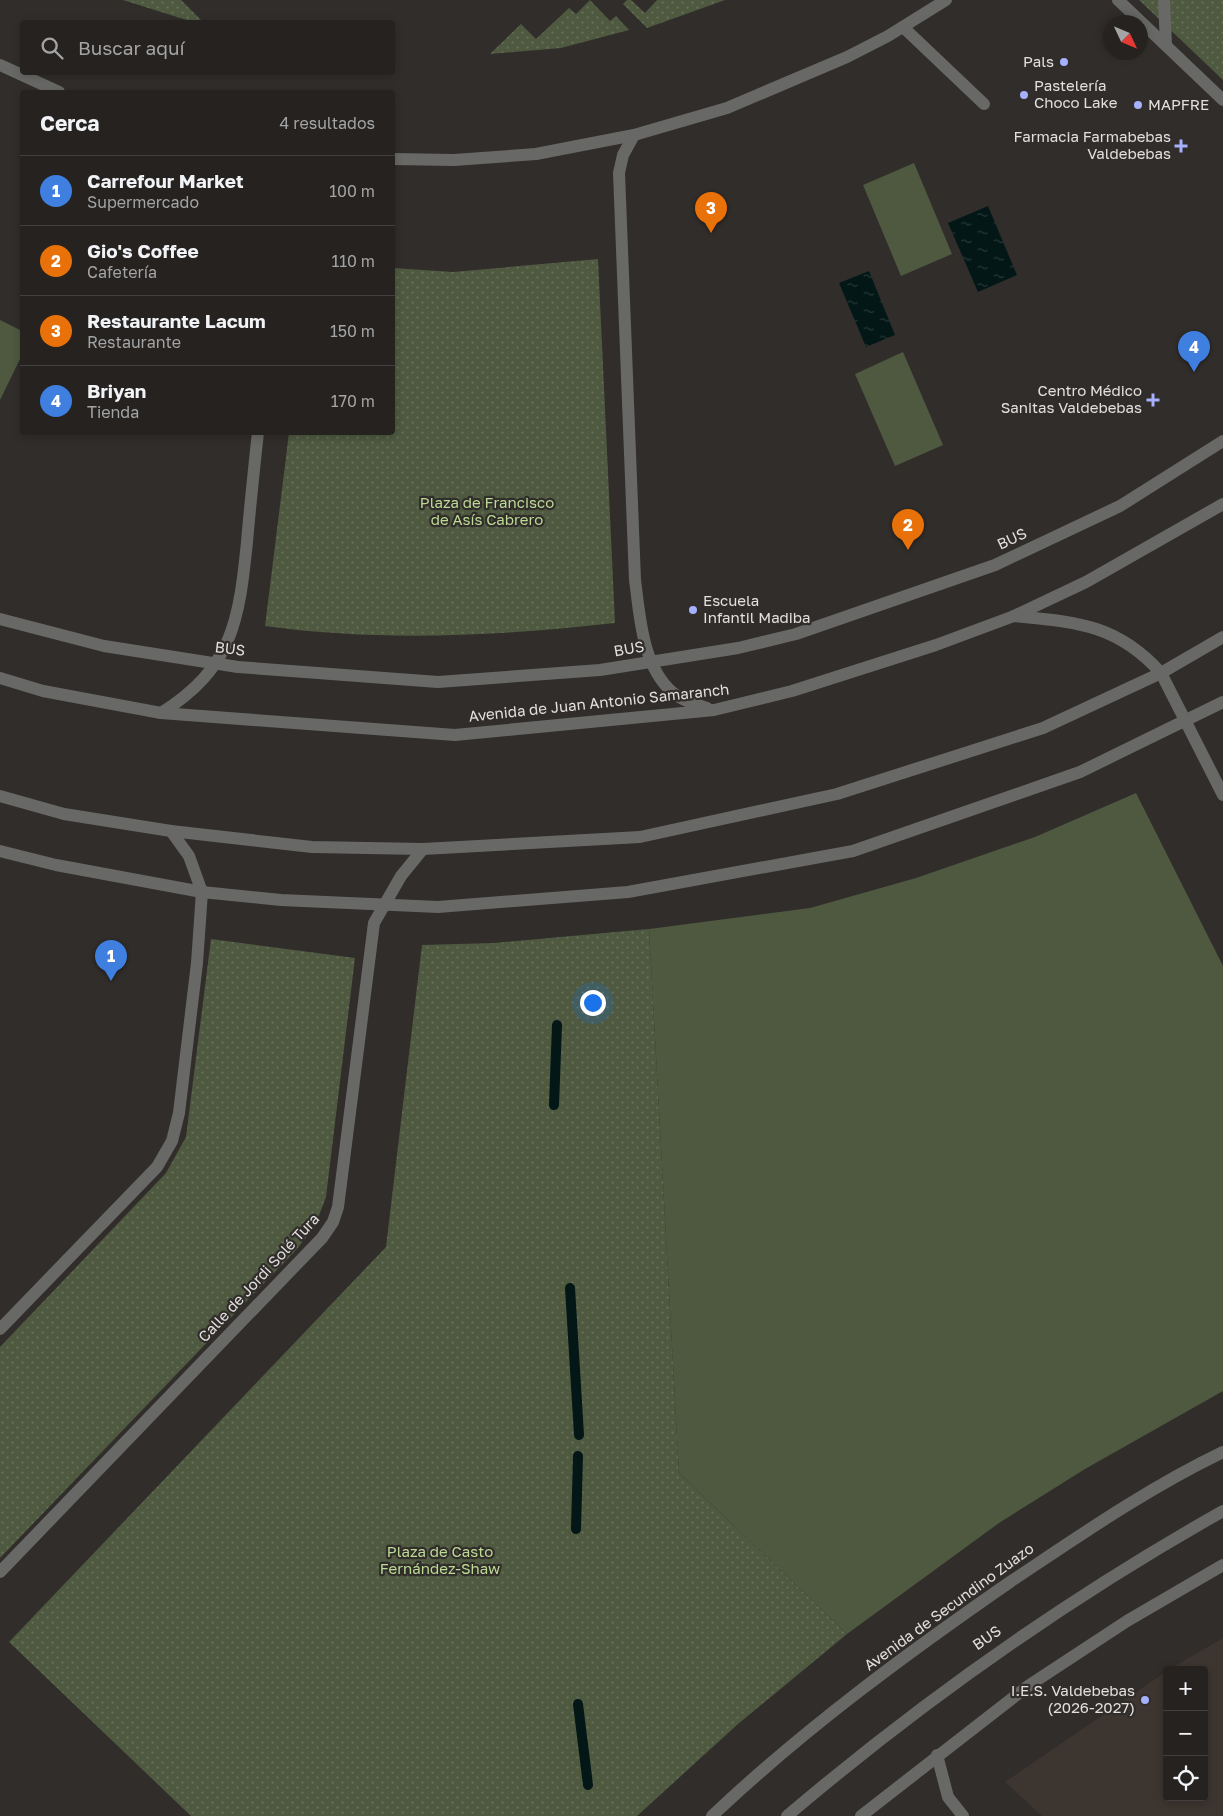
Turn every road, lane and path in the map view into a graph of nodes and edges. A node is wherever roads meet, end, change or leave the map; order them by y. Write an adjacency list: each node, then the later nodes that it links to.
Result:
1 (946, 0): 4 (street)
2 (1118, 0): 5 (street)
3 (1164, 0): 5 (street)
4 (903, 27): 11 (street); 12 (street)
5 (1166, 45): 10 (street)
6 (0, 65): 7 (street)
7 (20, 74)
8 (22, 75): 9 (street)
9 (55, 90)
10 (1223, 100)
11 (984, 104)
12 (634, 135): 13 (street); 20 (street)
13 (395, 159)
14 (258, 435): 21 (street)
15 (1223, 441): 20 (street, BUS)
16 (1223, 504): 17 (street, Avenida de Juan Antonio Samaranch)
17 (1014, 616): 22 (street); 25 (street, Avenida de Juan Antonio Samaranch)
18 (0, 619): 21 (street, BUS)
19 (1223, 637): 22 (street)
20 (651, 661): 21 (street, BUS); 25 (street)
21 (214, 664): 26 (street)
22 (1161, 673): 27 (street); 31 (street)
23 (0, 678): 26 (street, Avenida de Juan Antonio Samaranch)
24 (1223, 702): 27 (street)
25 (714, 710): 26 (street, Avenida de Juan Antonio Samaranch)
26 (161, 713)
27 (1186, 722): 28 (street); 34 (street)
28 (1223, 795)
29 (0, 796): 30 (street)
30 (171, 831): 31 (street); 33 (street)
31 (423, 849): 34 (street, Calle de Jordi Solé Tura)
32 (0, 851): 33 (street)
33 (202, 892): 34 (street); 35 (street)
34 (385, 903): 39 (street, Calle de Jordi Solé Tura)
35 (0, 1329)
36 (1223, 1452): 41 (street, Avenida de Secundino Zuazo)
37 (1223, 1511): 42 (street, BUS)
38 (1223, 1565): 40 (street)
39 (0, 1572)
40 (937, 1756): 43 (street); 44 (street)
41 (712, 1816)
42 (787, 1816)
43 (861, 1816)
44 (963, 1816)

